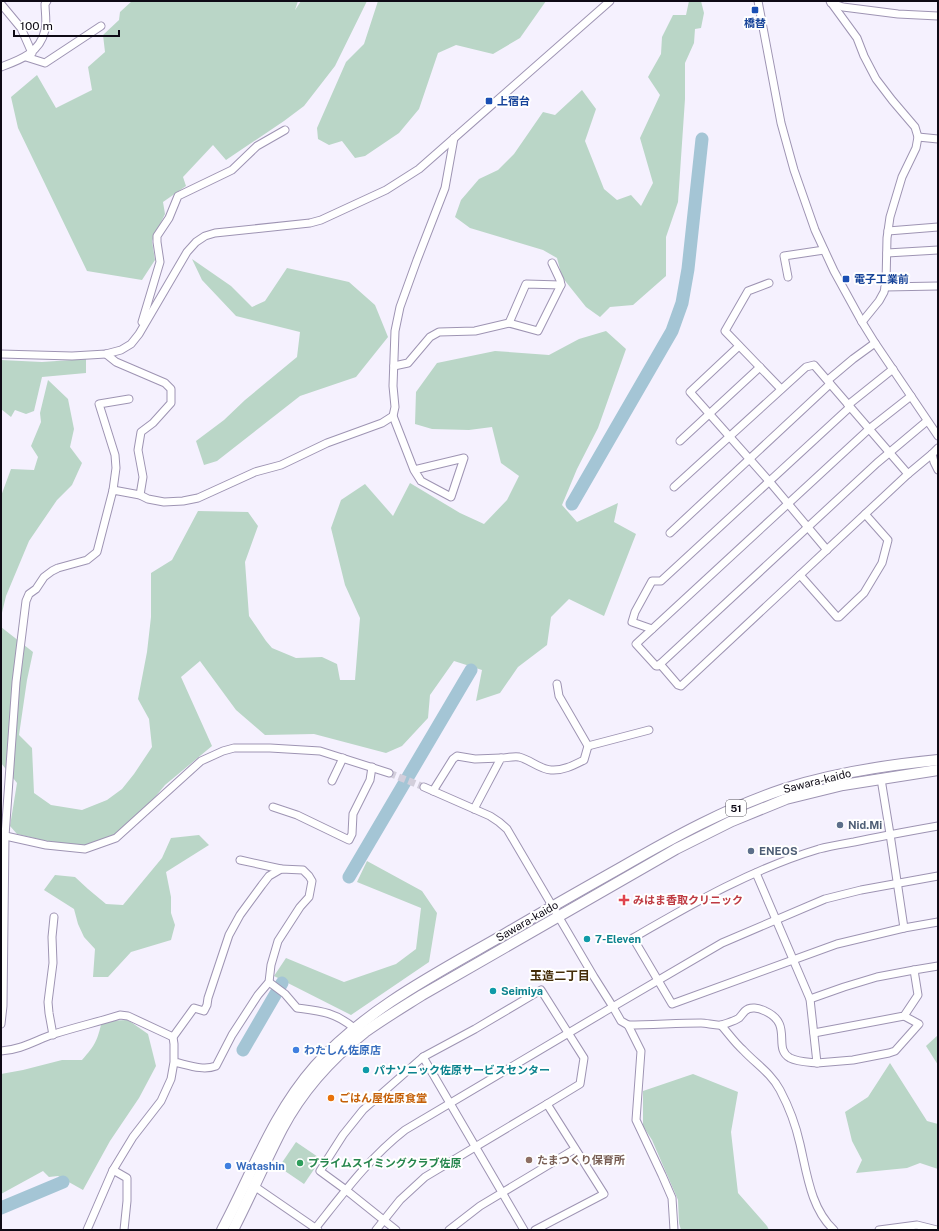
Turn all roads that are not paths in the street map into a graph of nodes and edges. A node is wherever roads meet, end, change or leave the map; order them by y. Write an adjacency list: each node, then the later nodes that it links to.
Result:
1 (47, 1): 8 (street)
2 (610, 1): 12 (street)
3 (758, 1): 16 (street)
4 (830, 2): 6 (street); 11 (street)
5 (1, 4): 8 (street)
6 (938, 16)
7 (101, 26): 8 (street)
8 (29, 55): 9 (street)
9 (1, 67)
10 (285, 130): 27 (street)
11 (918, 137): 13 (street); 15 (street)
12 (454, 138): 27 (street); 32 (street)
13 (938, 139)
14 (938, 227): 15 (street)
15 (888, 231): 18 (street)
16 (824, 250): 20 (street); 25 (street)
17 (938, 250): 18 (street)
18 (887, 253): 24 (street)
19 (552, 263): 22 (street)
20 (788, 278)
21 (769, 283): 29 (street)
22 (561, 285): 26 (street); 26 (street)
23 (938, 286): 24 (street)
24 (885, 287): 25 (street)
25 (862, 322): 28 (street)
26 (509, 323): 32 (street)
27 (139, 334): 31 (street)
28 (876, 343): 34 (street); 35 (street)
29 (739, 346): 33 (street); 40 (street)
30 (1, 354): 31 (street)
31 (106, 354): 57 (street)
32 (394, 366): 41 (street)
33 (760, 367): 36 (street); 40 (street)
34 (893, 369): 37 (street); 39 (street)
35 (829, 382): 36 (street); 39 (street); 50 (street)
36 (781, 389): 45 (street)
37 (911, 396): 42 (street); 43 (street)
38 (129, 399): 56 (street)
39 (849, 406): 43 (street); 54 (street)
40 (709, 414): 45 (street); 46 (street)
41 (393, 416): 51 (street); 57 (street)
42 (927, 421): 44 (street); 48 (street)
43 (869, 429): 48 (street); 58 (street)
44 (938, 436)
45 (729, 437): 50 (street); 55 (street)
46 (680, 441)
47 (938, 448): 49 (street)
48 (890, 452): 53 (street); 60 (street)
49 (932, 454): 52 (street); 53 (street)
50 (749, 460): 54 (street); 61 (street)
51 (414, 470): 51 (street)
52 (938, 470)
53 (908, 474): 59 (street)
54 (769, 481): 58 (street); 64 (street)
55 (674, 487)
56 (113, 490): 57 (street); 83 (street)
57 (140, 495)
58 (788, 504): 60 (street); 64 (street)
59 (865, 514): 62 (street); 63 (street)
60 (808, 528): 62 (street); 65 (street)
61 (670, 533)
62 (827, 550): 63 (street)
63 (800, 575): 65 (street)
64 (652, 629): 65 (street)
65 (660, 664)
66 (557, 684): 68 (street)
67 (649, 730): 68 (street)
68 (588, 746): 70 (street)
69 (343, 758): 72 (street); 76 (street); 83 (street)
70 (501, 758): 78 (street); 80 (street)
71 (938, 760): 89 (highway, Sawara-kaido / 51)
72 (372, 767): 74 (street); 79 (street)
73 (938, 770): 75 (highway, Sawara-kaido / 51)
74 (388, 773)
75 (881, 778): 82 (street); 90 (highway, Sawara-kaido / 51)
76 (332, 781)
77 (424, 787): 78 (street)
78 (433, 791): 80 (street)
79 (273, 807)
80 (474, 809): 89 (street)
81 (938, 826): 82 (street)
82 (890, 834): 86 (street); 88 (street)
83 (3, 835): 103 (street)
84 (240, 860): 85 (street)
85 (281, 869): 99 (street); 110 (street)
86 (756, 873): 92 (street); 98 (street)
87 (938, 876): 88 (street)
88 (897, 883): 92 (street); 94 (street)
89 (552, 906): 90 (street); 106 (highway, Sawara-kaido / 51)
90 (558, 916): 101 (street); 120 (highway, Sawara-kaido / 51)
91 (54, 917): 109 (street)
92 (776, 920): 95 (street); 98 (street)
93 (938, 922): 94 (street)
94 (904, 928): 95 (street)
95 (794, 961): 98 (street); 100 (street)
96 (938, 966): 97 (street)
97 (914, 970): 100 (street); 102 (street)
98 (657, 980): 101 (street)
99 (271, 983): 106 (street); 113 (street)
100 (810, 999): 108 (street)
101 (613, 1007): 104 (street); 107 (street)
102 (904, 1016): 108 (street); 114 (street)
103 (1, 1024)
104 (628, 1025): 105 (street); 134 (street)
105 (721, 1025): 114 (street); 135 (street)
106 (354, 1028): 128 (highway, Sawara-kaido / 51)
107 (569, 1033): 112 (street); 115 (street); 116 (street)
108 (814, 1033): 114 (street)
109 (53, 1035): 110 (street); 111 (street)
110 (173, 1037): 113 (street)
111 (1, 1051)
112 (423, 1057): 115 (street); 121 (street)
113 (174, 1062): 119 (street)
114 (817, 1063)
115 (449, 1103): 117 (street); 121 (street)
116 (547, 1104): 117 (street); 118 (street)
117 (476, 1147): 122 (street); 123 (street)
118 (575, 1149): 122 (street); 125 (street)
119 (113, 1170): 126 (street); 127 (street)
120 (254, 1186): 124 (street); 129 (highway, Sawara-kaido / 51)
121 (346, 1190): 123 (street); 124 (street)
122 (502, 1192): 132 (street); 133 (street)
123 (384, 1220): 130 (street); 131 (street)
124 (316, 1229)
125 (540, 1229)
126 (86, 1230)
127 (124, 1230)
128 (222, 1230)
129 (233, 1230)
130 (376, 1230)
131 (396, 1230)
132 (449, 1230)
133 (524, 1230)
134 (674, 1230)
135 (834, 1230)
136 (879, 1230): 137 (street)
137 (937, 1230)

